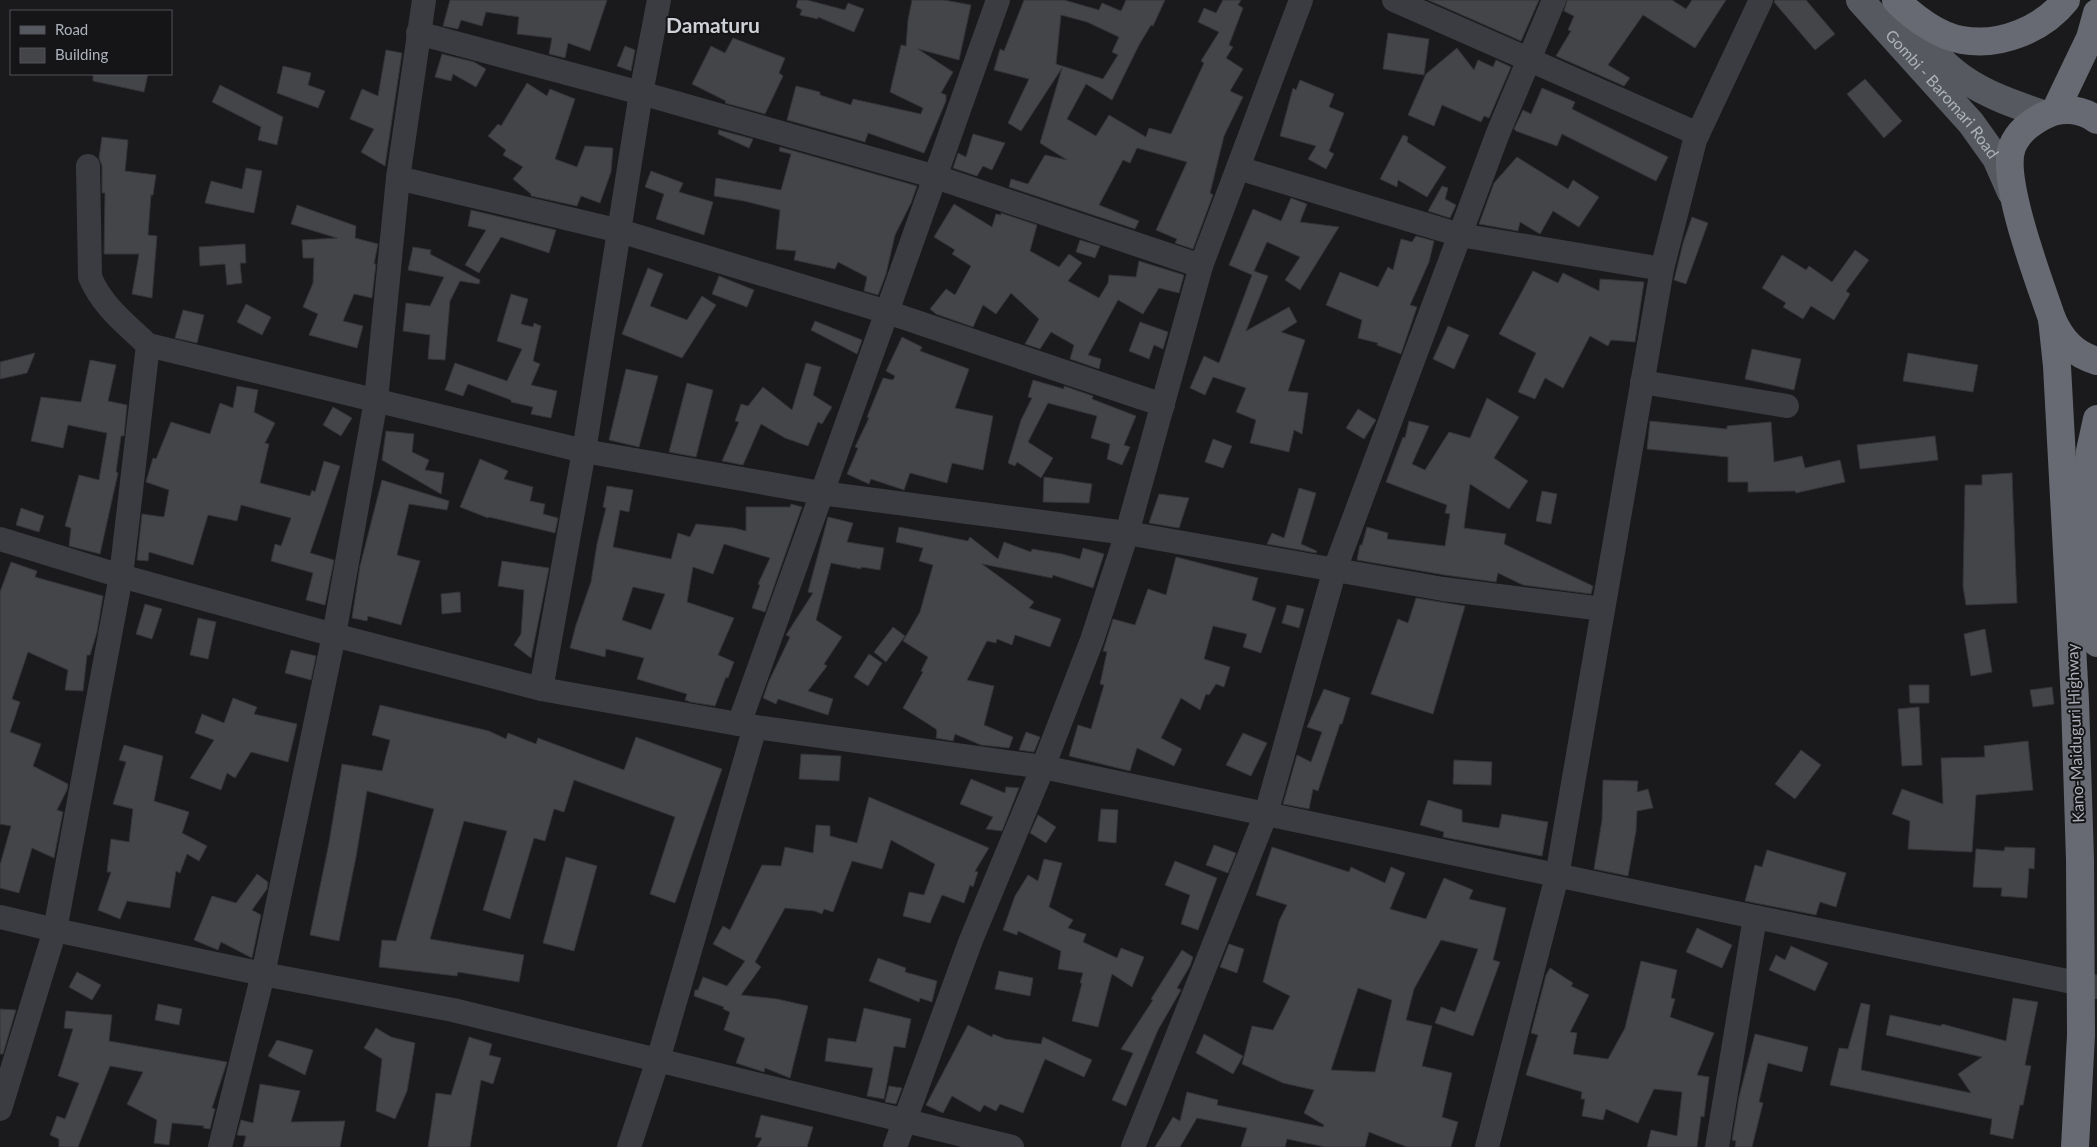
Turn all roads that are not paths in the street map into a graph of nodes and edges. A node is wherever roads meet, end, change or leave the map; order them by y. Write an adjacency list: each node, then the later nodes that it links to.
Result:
1 (424, 0): 13 (street)
2 (659, 0): 15 (street)
3 (998, 0): 21 (street)
4 (1301, 0): 20 (street)
5 (1394, 0): 14 (street)
6 (1554, 0): 14 (street)
7 (1761, 0): 18 (street)
8 (1860, 0): 23 (main road, Gombi - Baromari Road)
9 (1892, 0): 16 (main road, Gombi - Baromari Road)
10 (1896, 0): 11 (highway)
11 (2066, 0)
12 (2097, 13): 16 (highway)
13 (418, 33): 15 (street); 22 (street)
14 (1530, 58): 18 (street); 25 (street)
15 (642, 93): 21 (street); 24 (street)
16 (2050, 113): 17 (highway); 23 (highway)
17 (2097, 120)
18 (1698, 134): 27 (street)
19 (88, 166): 30 (street)
20 (1238, 168): 25 (street); 26 (street)
21 (936, 177): 26 (street); 28 (street)
22 (398, 178): 24 (street); 33 (street)
23 (2013, 197): 29 (highway)
24 (620, 231): 28 (street); 37 (street)
25 (1460, 235): 27 (street); 42 (street)
26 (1201, 266): 34 (street)
27 (1662, 269): 32 (street)
28 (887, 312): 34 (street); 39 (street)
29 (2052, 320): 31 (highway); 56 (highway, Kano-Maiduguri Highway)
30 (148, 345): 33 (street); 43 (street)
31 (2097, 361)
32 (1642, 382): 35 (street); 44 (street)
33 (376, 400): 37 (street); 45 (street)
34 (1163, 406): 40 (street)
35 (1787, 406)
36 (2097, 419): 38 (highway, Kano-Maiduguri Highway)
37 (584, 450): 39 (street); 47 (street)
38 (2093, 464): 46 (highway, Kano-Maiduguri Highway)
39 (821, 493): 40 (street); 48 (street)
40 (1127, 533): 42 (street); 49 (street)
41 (0, 539): 43 (street)
42 (1335, 569): 44 (street); 50 (street)
43 (121, 576): 45 (street); 54 (street)
44 (1602, 609): 51 (street)
45 (334, 636): 47 (street); 55 (street)
46 (2097, 642)
47 (541, 689): 48 (street)
48 (747, 725): 49 (street); 57 (street)
49 (1043, 767): 50 (street); 59 (street)
50 (1266, 814): 51 (street); 64 (street)
51 (1557, 876): 53 (street); 65 (street)
52 (0, 917): 54 (street)
53 (1755, 917): 56 (street); 66 (street)
54 (55, 930): 55 (street); 58 (street)
55 (263, 974): 57 (street); 60 (street)
56 (2089, 986): 67 (highway, Kano-Maiduguri Highway)
57 (658, 1060): 59 (street); 61 (street)
58 (0, 1109)
59 (904, 1120): 62 (street); 63 (street)
60 (220, 1147)
61 (629, 1147)
62 (895, 1147)
63 (1012, 1147)
64 (1133, 1147)
65 (1487, 1147)
66 (1717, 1147)
67 (2075, 1147)

